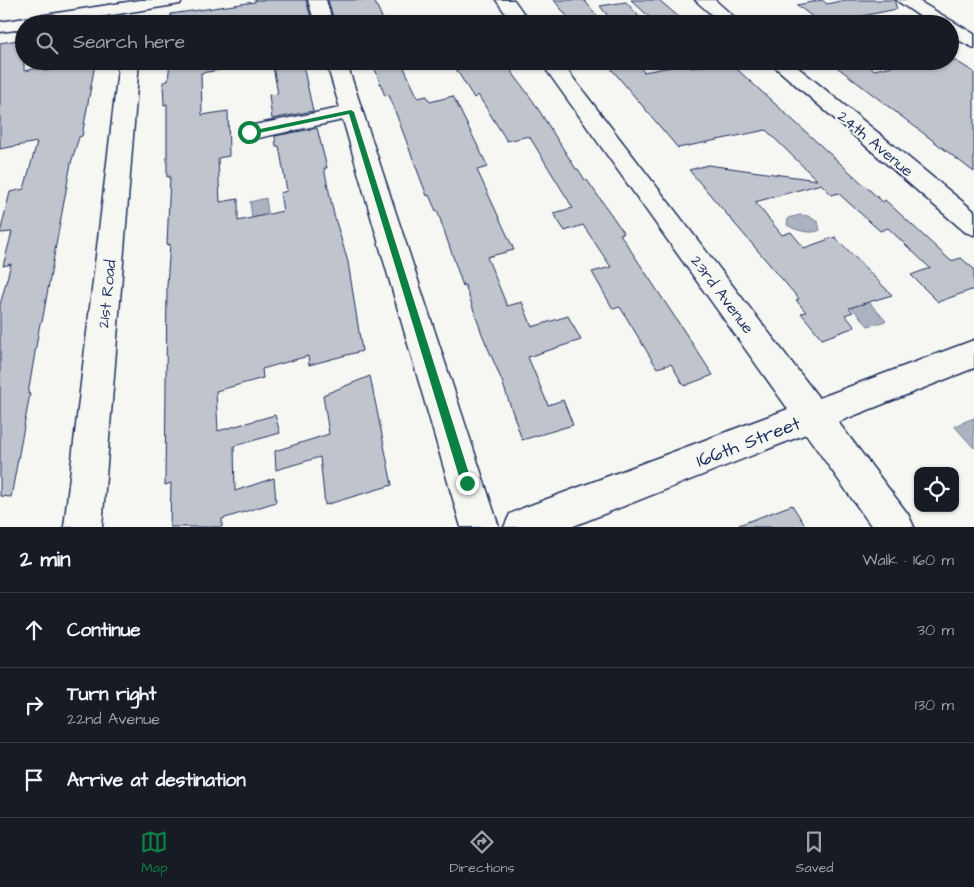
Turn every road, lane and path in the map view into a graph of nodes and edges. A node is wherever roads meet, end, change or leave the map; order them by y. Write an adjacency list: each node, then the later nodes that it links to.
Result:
1 (174, 0): 6 (street)
2 (316, 0): 8 (street)
3 (505, 0): 9 (street)
4 (704, 0): 10 (street)
5 (904, 0): 11 (street)
6 (136, 3): 7 (street)
7 (68, 15)
8 (321, 15)
9 (516, 15)
10 (722, 15)
11 (929, 15)
12 (15, 24): 13 (street)
13 (0, 27)
14 (959, 33): 15 (street)
15 (974, 42)
16 (128, 70): 25 (street, 21st Road)
17 (339, 70): 20 (street)
18 (557, 70): 24 (street, 23rd Avenue)
19 (789, 70): 22 (street, 24th Avenue)
20 (351, 112): 21 (street); 26 (street)
21 (249, 132)
22 (974, 225)
23 (974, 354): 24 (street, 166th Street)
24 (813, 416): 27 (street, 166th Street); 28 (street, 23rd Avenue)
25 (84, 527)
26 (480, 527)
27 (523, 527)
28 (895, 527)

